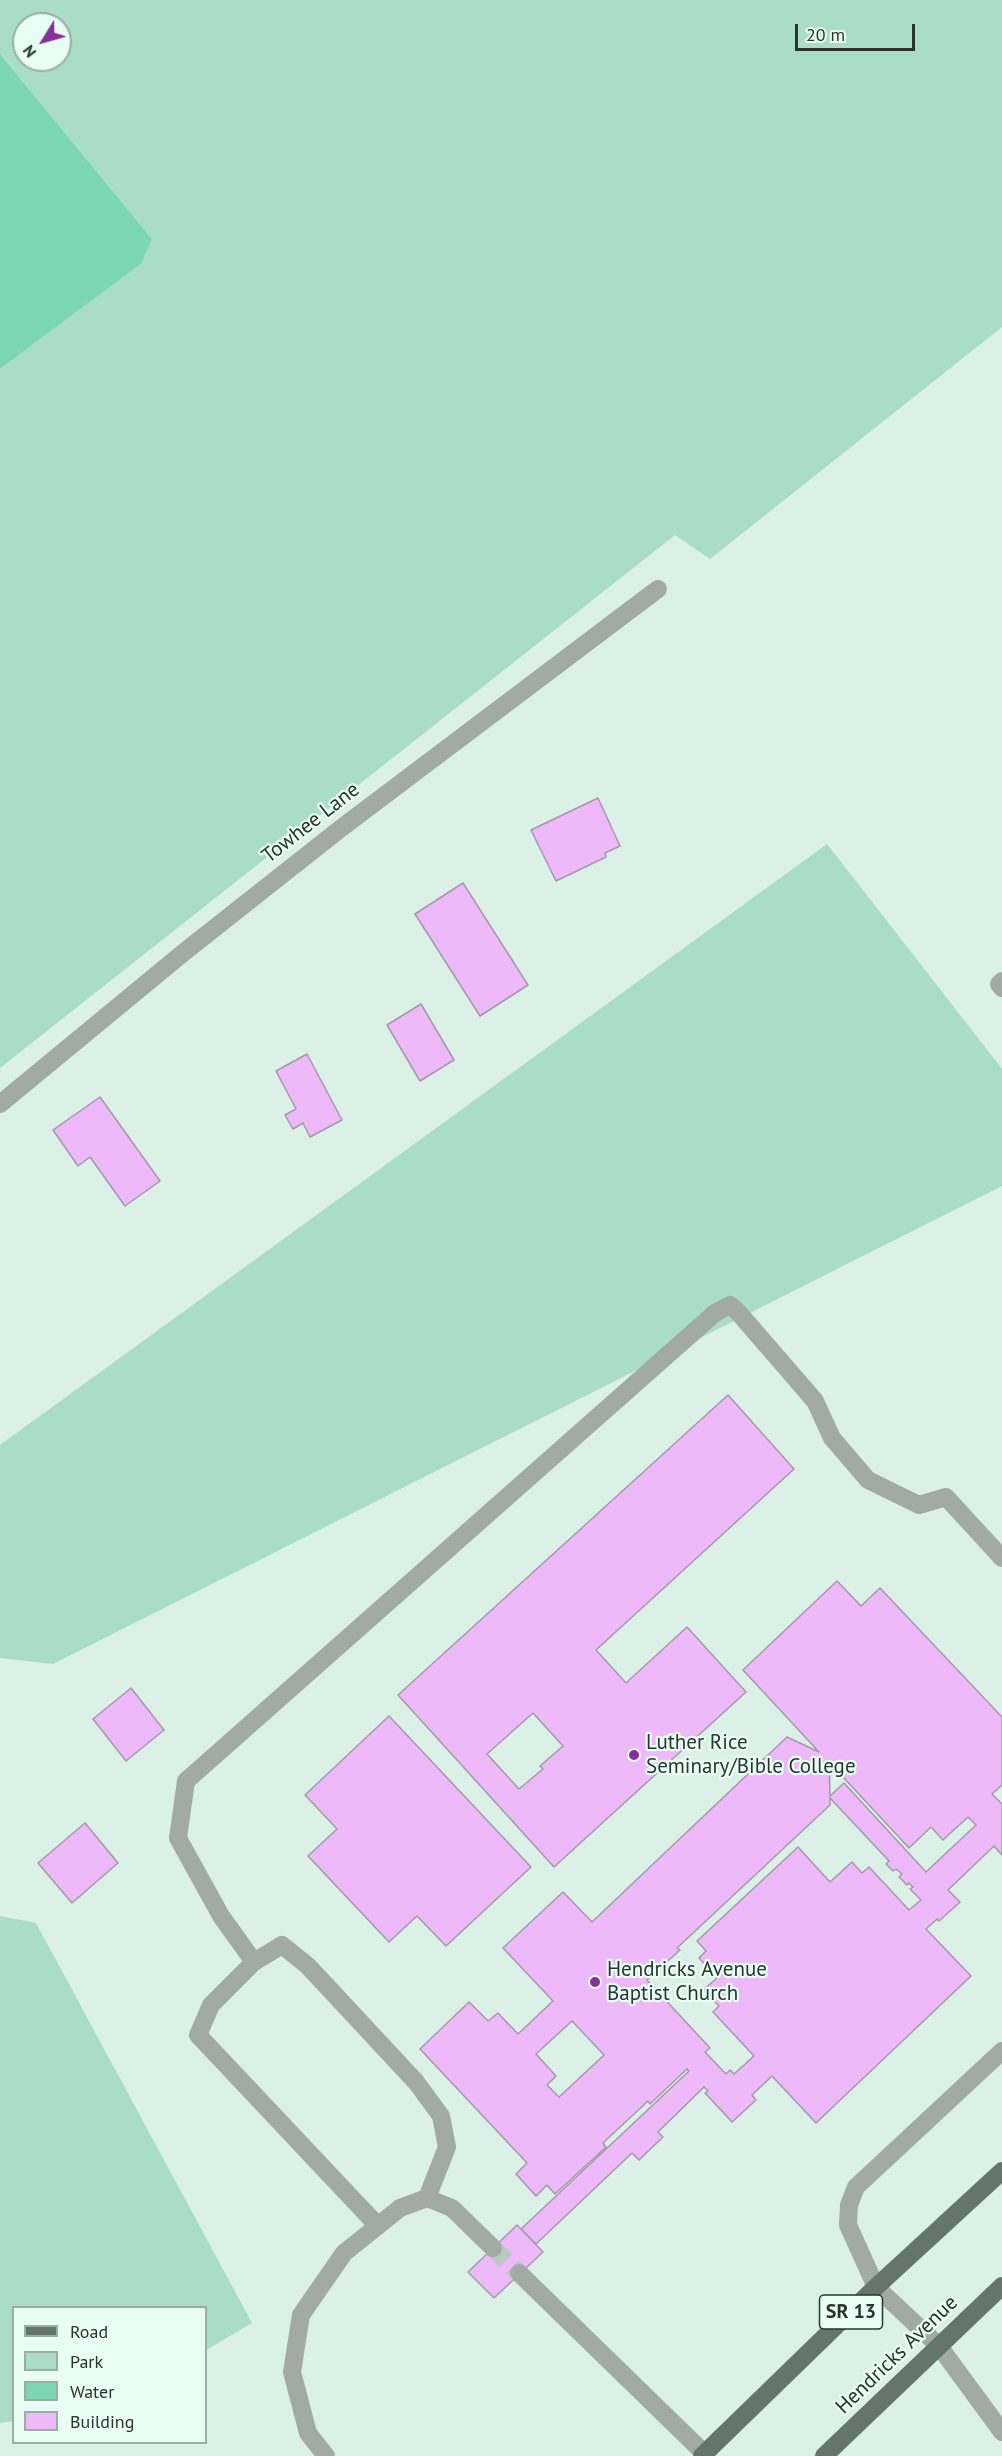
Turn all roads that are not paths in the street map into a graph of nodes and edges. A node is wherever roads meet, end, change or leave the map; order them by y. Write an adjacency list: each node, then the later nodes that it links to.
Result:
1 (658, 589): 2 (street, Towhee Lane)
2 (0, 1104)
3 (1002, 1557): 4 (street)
4 (254, 1962): 7 (street); 8 (street)
5 (1002, 2051): 12 (street)
6 (1002, 2170): 12 (main road, SR 13)
7 (427, 2198): 8 (street); 9 (street)
8 (378, 2226): 16 (street)
9 (493, 2248)
10 (519, 2274): 15 (street)
11 (1002, 2286): 13 (main road, Hendricks Avenue)
12 (876, 2287): 13 (street); 15 (main road, SR 13)
13 (939, 2346): 14 (street); 17 (main road, Hendricks Avenue)
14 (1002, 2432)
15 (704, 2455)
16 (327, 2456)
17 (824, 2456)

